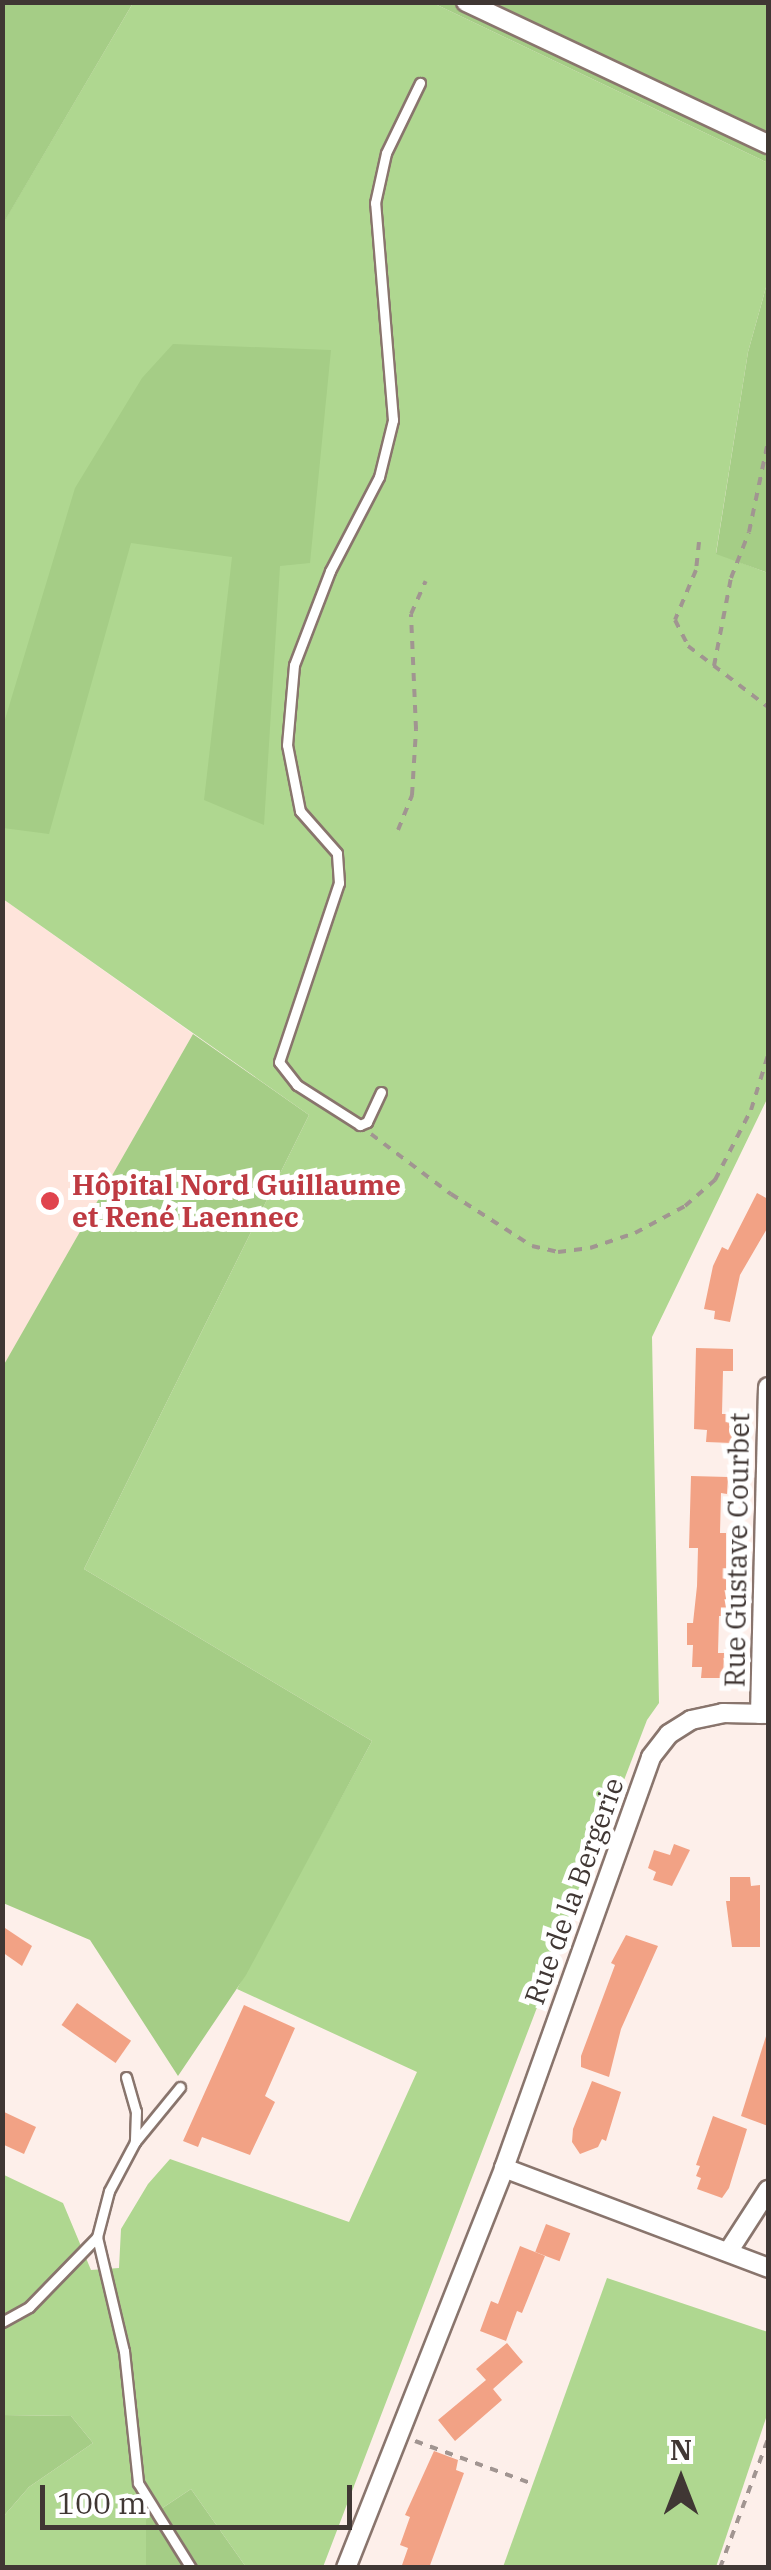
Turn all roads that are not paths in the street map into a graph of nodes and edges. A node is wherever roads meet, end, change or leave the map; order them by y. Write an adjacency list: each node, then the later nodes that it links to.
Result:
1 (466, 2): 3 (street)
2 (420, 82): 4 (lane)
3 (768, 144)
4 (381, 1092)
5 (768, 1387): 6 (street, Rue Gustave Courbet)
6 (764, 1714): 10 (street, Rue de la Bergerie)
7 (126, 2077): 9 (lane)
8 (180, 2087): 9 (lane)
9 (135, 2142): 12 (lane)
10 (504, 2168): 13 (street); 17 (street, Rue de la Bergerie)
11 (768, 2190): 13 (street)
12 (97, 2237): 15 (lane); 16 (lane)
13 (728, 2252): 14 (street)
14 (768, 2268)
15 (2, 2322)
16 (192, 2568)
17 (346, 2568)

